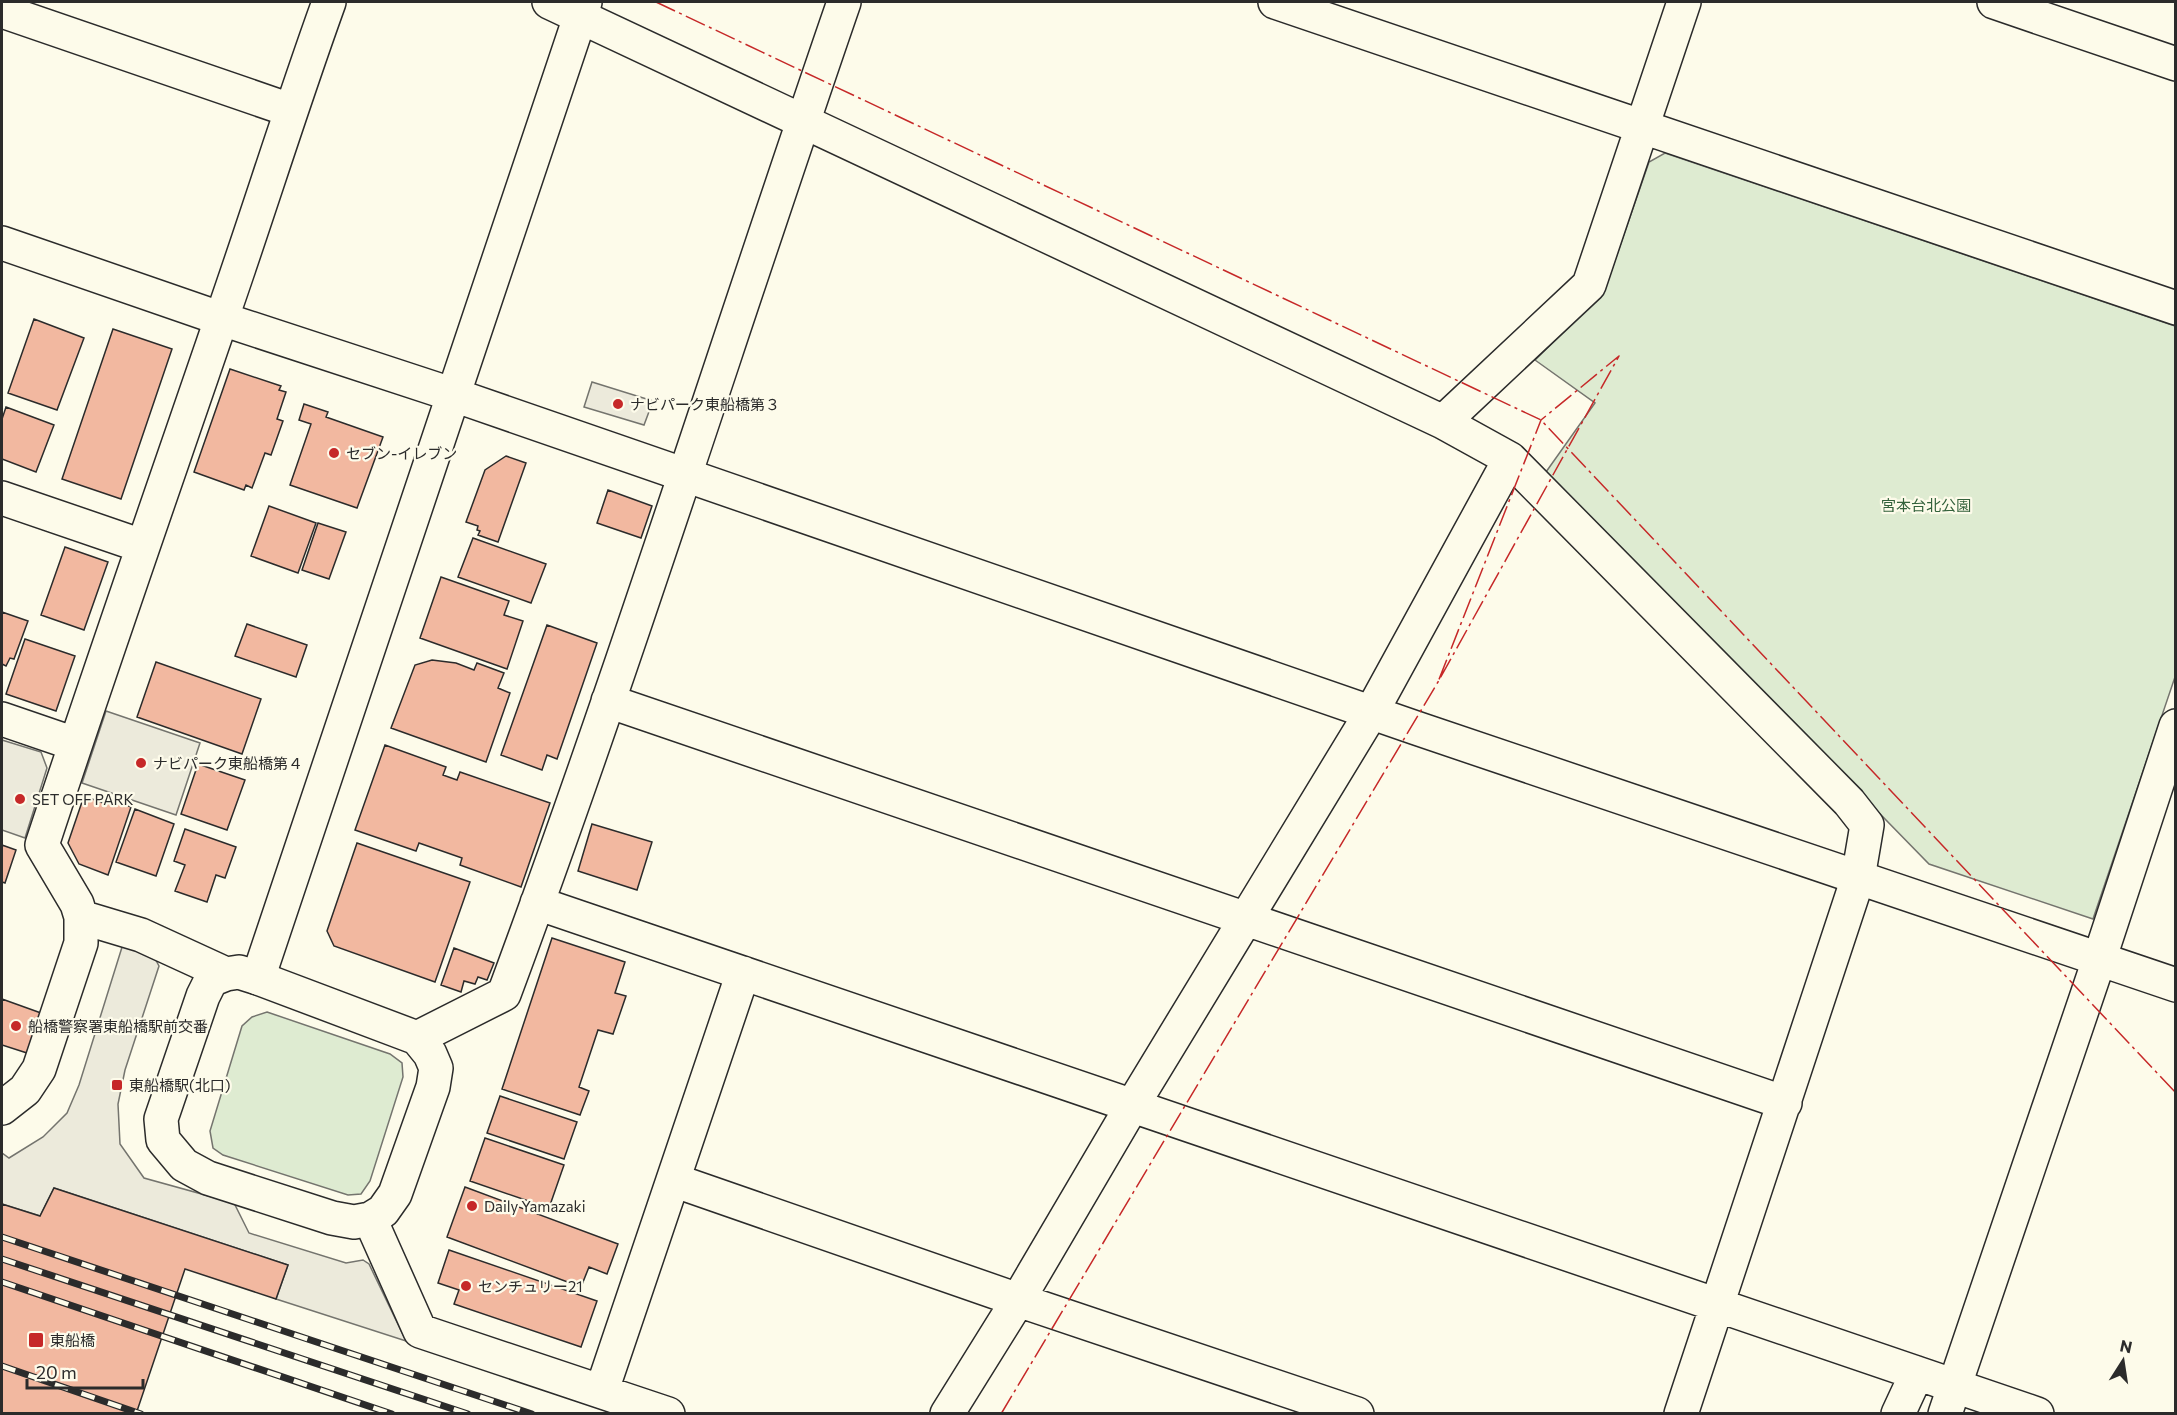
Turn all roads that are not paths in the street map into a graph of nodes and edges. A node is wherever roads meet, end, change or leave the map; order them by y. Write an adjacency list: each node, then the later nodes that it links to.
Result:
1 (328, 2): 10 (street)
2 (549, 2): 7 (street)
3 (844, 2): 11 (street)
4 (1275, 2): 12 (street)
5 (1684, 2): 12 (street)
6 (1994, 2): 9 (street)
7 (583, 9): 11 (street); 16 (street)
8 (2, 11): 10 (street)
9 (2175, 64)
10 (290, 110): 15 (street)
11 (803, 121): 17 (street); 19 (street)
12 (1641, 127): 14 (street); 17 (street)
13 (2, 243): 15 (street)
14 (2175, 308)
15 (222, 319): 16 (street); 21 (street)
16 (454, 395): 19 (street); 34 (street)
17 (1443, 422): 18 (street)
18 (1510, 459): 23 (street); 28 (street)
19 (685, 476): 22 (street); 23 (street)
20 (2, 498): 21 (street)
21 (142, 546): 26 (street)
22 (608, 700): 29 (street); 31 (street)
23 (1371, 713): 28 (street); 31 (street)
24 (2, 719): 26 (street)
25 (2175, 726): 27 (street)
26 (75, 744): 30 (street)
27 (2169, 767): 32 (street)
28 (1858, 878): 32 (street); 37 (street)
29 (537, 903): 33 (street); 36 (street)
30 (81, 917): 34 (street); 39 (street)
31 (1246, 920): 37 (street); 38 (street)
32 (2099, 960): 35 (street); 46 (street)
33 (743, 973): 38 (street); 40 (street)
34 (242, 976): 36 (street); 41 (street)
35 (2175, 985)
36 (417, 1038): 41 (street)
37 (1785, 1103): 43 (street)
38 (1132, 1106): 42 (street); 43 (street)
39 (2, 1108)
40 (673, 1180): 42 (street); 45 (street)
41 (370, 1219): 45 (street)
42 (1018, 1300): 49 (street); 50 (street)
43 (1717, 1305): 44 (street); 51 (street)
44 (1917, 1373): 46 (street); 52 (street)
45 (602, 1390): 48 (street)
46 (1950, 1400): 47 (street)
47 (1989, 1406): 53 (street)
48 (668, 1413)
49 (947, 1413)
50 (1357, 1413)
51 (1681, 1413)
52 (1898, 1413)
53 (2037, 1413)

